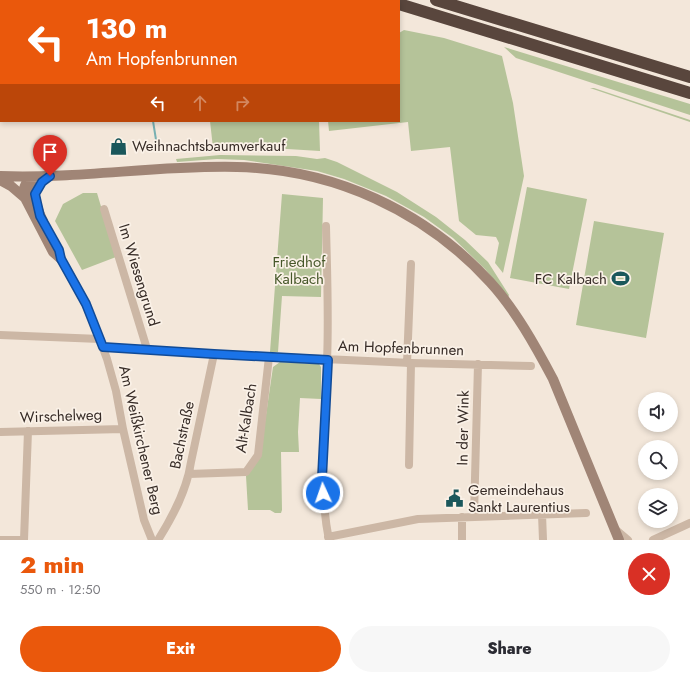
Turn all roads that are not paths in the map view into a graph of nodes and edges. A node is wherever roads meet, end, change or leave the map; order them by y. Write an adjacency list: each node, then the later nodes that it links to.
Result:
1 (436, 0): 3 (highway)
2 (400, 4): 4 (highway)
3 (690, 77)
4 (690, 93)
5 (0, 176): 7 (main road)
6 (50, 176): 7 (main road); 9 (main road); 34 (main road)
7 (31, 177): 9 (main road, Am Weißkirchener Berg); 10 (main road)
8 (0, 180): 10 (main road, Am Weißkirchener Berg)
9 (35, 194): 13 (main road, Am Weißkirchener Berg)
10 (25, 198): 13 (main road, Am Weißkirchener Berg)
11 (104, 209): 17 (street, Im Wiesengrund)
12 (326, 226): 20 (street)
13 (61, 259): 16 (street, Am Weißkirchener Berg)
14 (411, 264): 21 (street)
15 (0, 335): 16 (street, Am Hopfenbrunnen)
16 (101, 343): 17 (street, Am Hopfenbrunnen); 24 (street, Am Weißkirchener Berg)
17 (147, 349): 18 (street, Am Hopfenbrunnen)
18 (214, 354): 19 (street, Am Hopfenbrunnen); 28 (street, Bachstraße)
19 (269, 357): 20 (street, Am Hopfenbrunnen); 28 (street, Alt-Kalbach)
20 (328, 360): 21 (street, Am Hopfenbrunnen); 35 (street)
21 (409, 363): 22 (street, Am Hopfenbrunnen); 27 (street)
22 (478, 364): 23 (street, Am Hopfenbrunnen); 31 (street, In der Wink)
23 (531, 366)
24 (123, 429): 25 (street, Wirschelweg); 38 (street, Am Weißkirchener Berg)
25 (28, 431): 26 (street, Wirschelweg); 37 (street)
26 (0, 432)
27 (409, 465)
28 (189, 474): 39 (street, Bachstraße)
29 (586, 513): 30 (street)
30 (542, 514): 31 (street); 41 (street)
31 (474, 516): 32 (street)
32 (462, 517): 35 (street); 40 (street)
33 (689, 524): 45 (street); 46 (street)
34 (613, 527): 42 (main road); 43 (main road); 44 (street)
35 (329, 538)
36 (0, 540): 37 (street)
37 (24, 540)
38 (152, 540)
39 (158, 540)
40 (462, 540)
41 (543, 540)
42 (610, 540)
43 (619, 540)
44 (628, 540)
45 (653, 540)
46 (667, 540)

